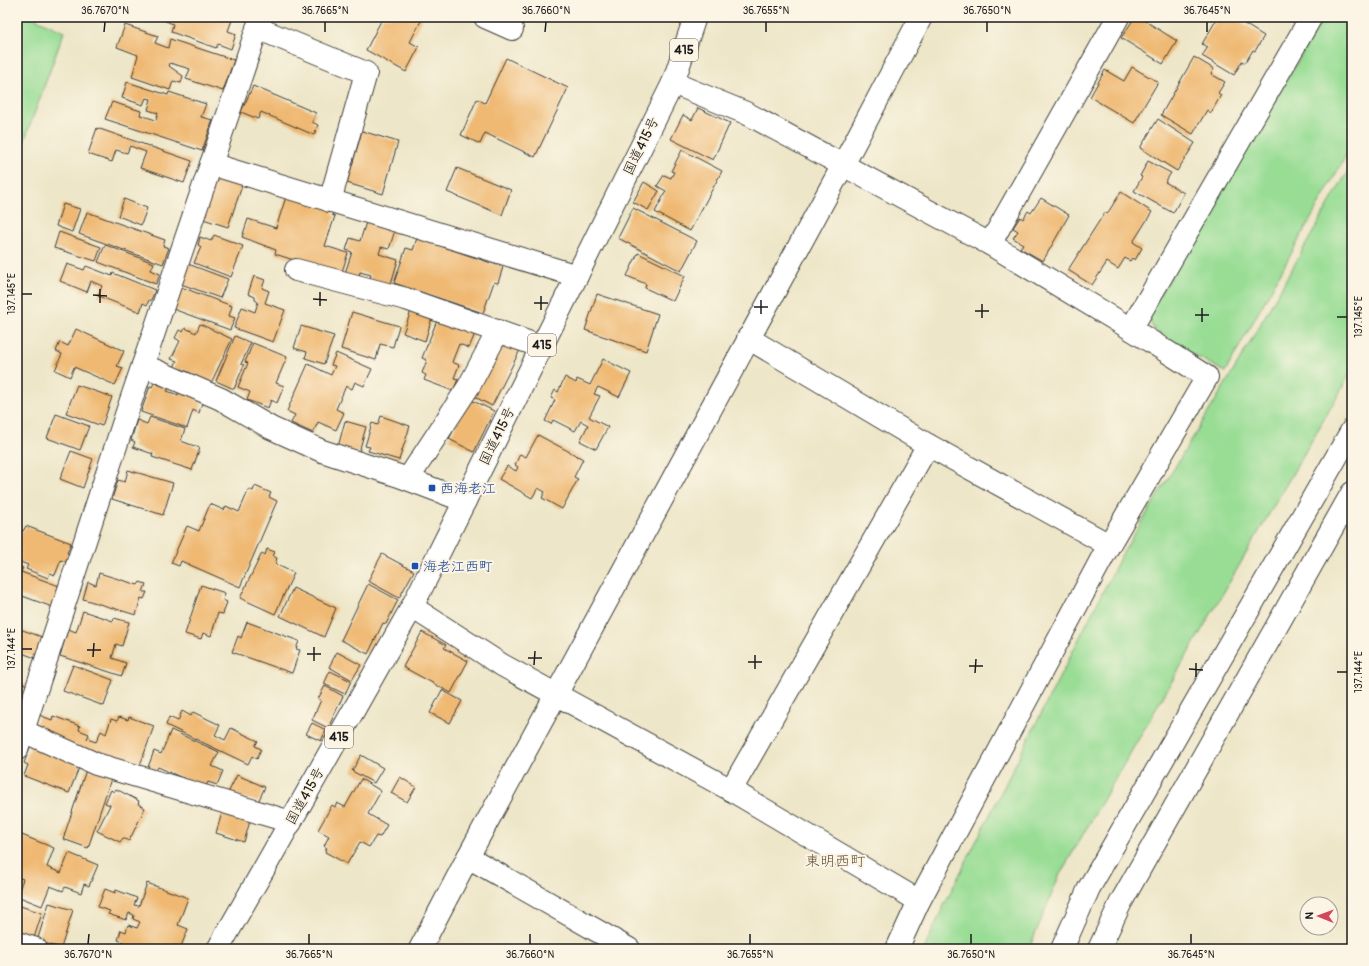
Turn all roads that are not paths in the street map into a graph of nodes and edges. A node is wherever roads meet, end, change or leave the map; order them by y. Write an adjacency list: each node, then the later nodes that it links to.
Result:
1 (485, 17): 7 (main road)
2 (695, 17): 8 (main road, 国道415号 / 415)
3 (921, 17): 9 (main road)
4 (1118, 17): 12 (main road)
5 (1311, 17): 15 (main road)
6 (259, 22): 10 (main road); 11 (main road)
7 (512, 29)
8 (672, 83): 9 (main road); 14 (main road, 国道415号 / 415)
9 (837, 162): 12 (main road); 17 (main road)
10 (212, 164): 11 (main road); 19 (main road)
11 (330, 200): 14 (main road)
12 (990, 244): 15 (main road)
13 (296, 270): 16 (main road)
14 (576, 276): 18 (main road, 国道415号 / 415)
15 (1131, 329): 25 (main road)
16 (498, 331): 18 (main road); 22 (main road)
17 (748, 338): 21 (main road); 27 (main road)
18 (542, 347): 24 (main road, 国道415号 / 415)
19 (143, 366): 22 (main road); 28 (main road)
20 (1352, 430): 39 (main road)
21 (928, 445): 25 (main road); 29 (main road)
22 (408, 479): 24 (main road)
23 (1352, 493): 40 (main road)
24 (465, 501): 26 (main road, 国道415号 / 415)
25 (1109, 544): 32 (main road)
26 (412, 607): 27 (main road); 30 (main road, 国道415号 / 415)
27 (543, 687): 29 (main road); 31 (main road)
28 (20, 740): 30 (main road)
29 (731, 790): 32 (main road)
30 (291, 822): 35 (main road, 国道415号 / 415)
31 (468, 857): 36 (main road); 37 (main road)
32 (919, 901): 38 (main road)
33 (17, 943): 34 (main road)
34 (36, 949)
35 (218, 949)
36 (420, 949)
37 (628, 949)
38 (897, 949)
39 (1062, 949)
40 (1099, 949)

